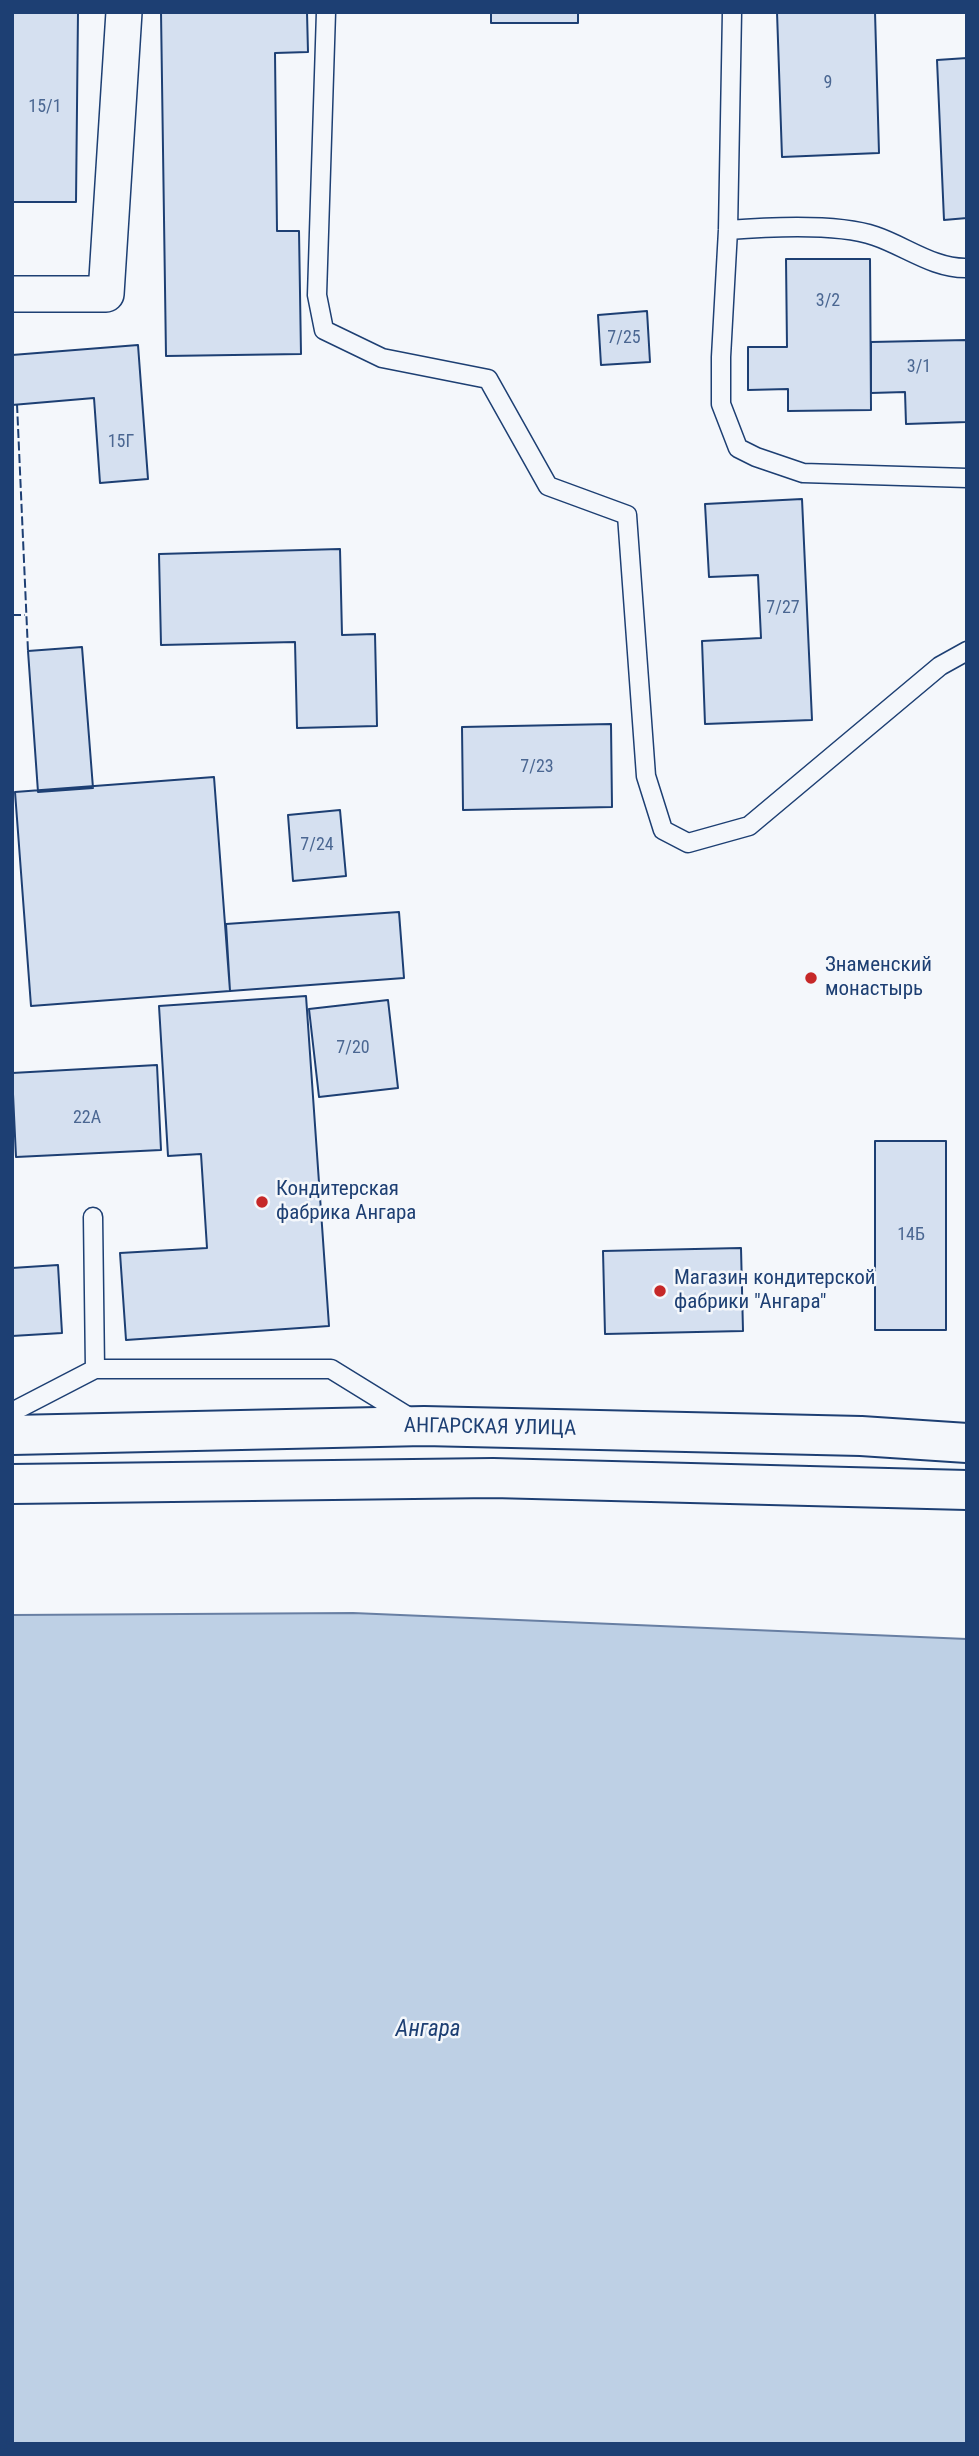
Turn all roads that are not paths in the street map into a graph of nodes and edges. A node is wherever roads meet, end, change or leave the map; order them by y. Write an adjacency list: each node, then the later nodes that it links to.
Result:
1 (124, 12): 6 (street)
2 (326, 12): 8 (lane)
3 (732, 12): 4 (lane)
4 (728, 230): 5 (lane); 7 (lane)
5 (967, 268)
6 (12, 295)
7 (967, 478)
8 (967, 651)
9 (93, 1217): 10 (lane)
10 (94, 1369): 11 (lane); 12 (lane)
11 (12, 1412)
12 (424, 1426): 13 (main road, АНГАРСКАЯ УЛИЦА); 14 (main road, АНГАРСКАЯ УЛИЦА)
13 (12, 1435)
14 (967, 1443)
15 (12, 1484): 16 (main road)
16 (967, 1490)

